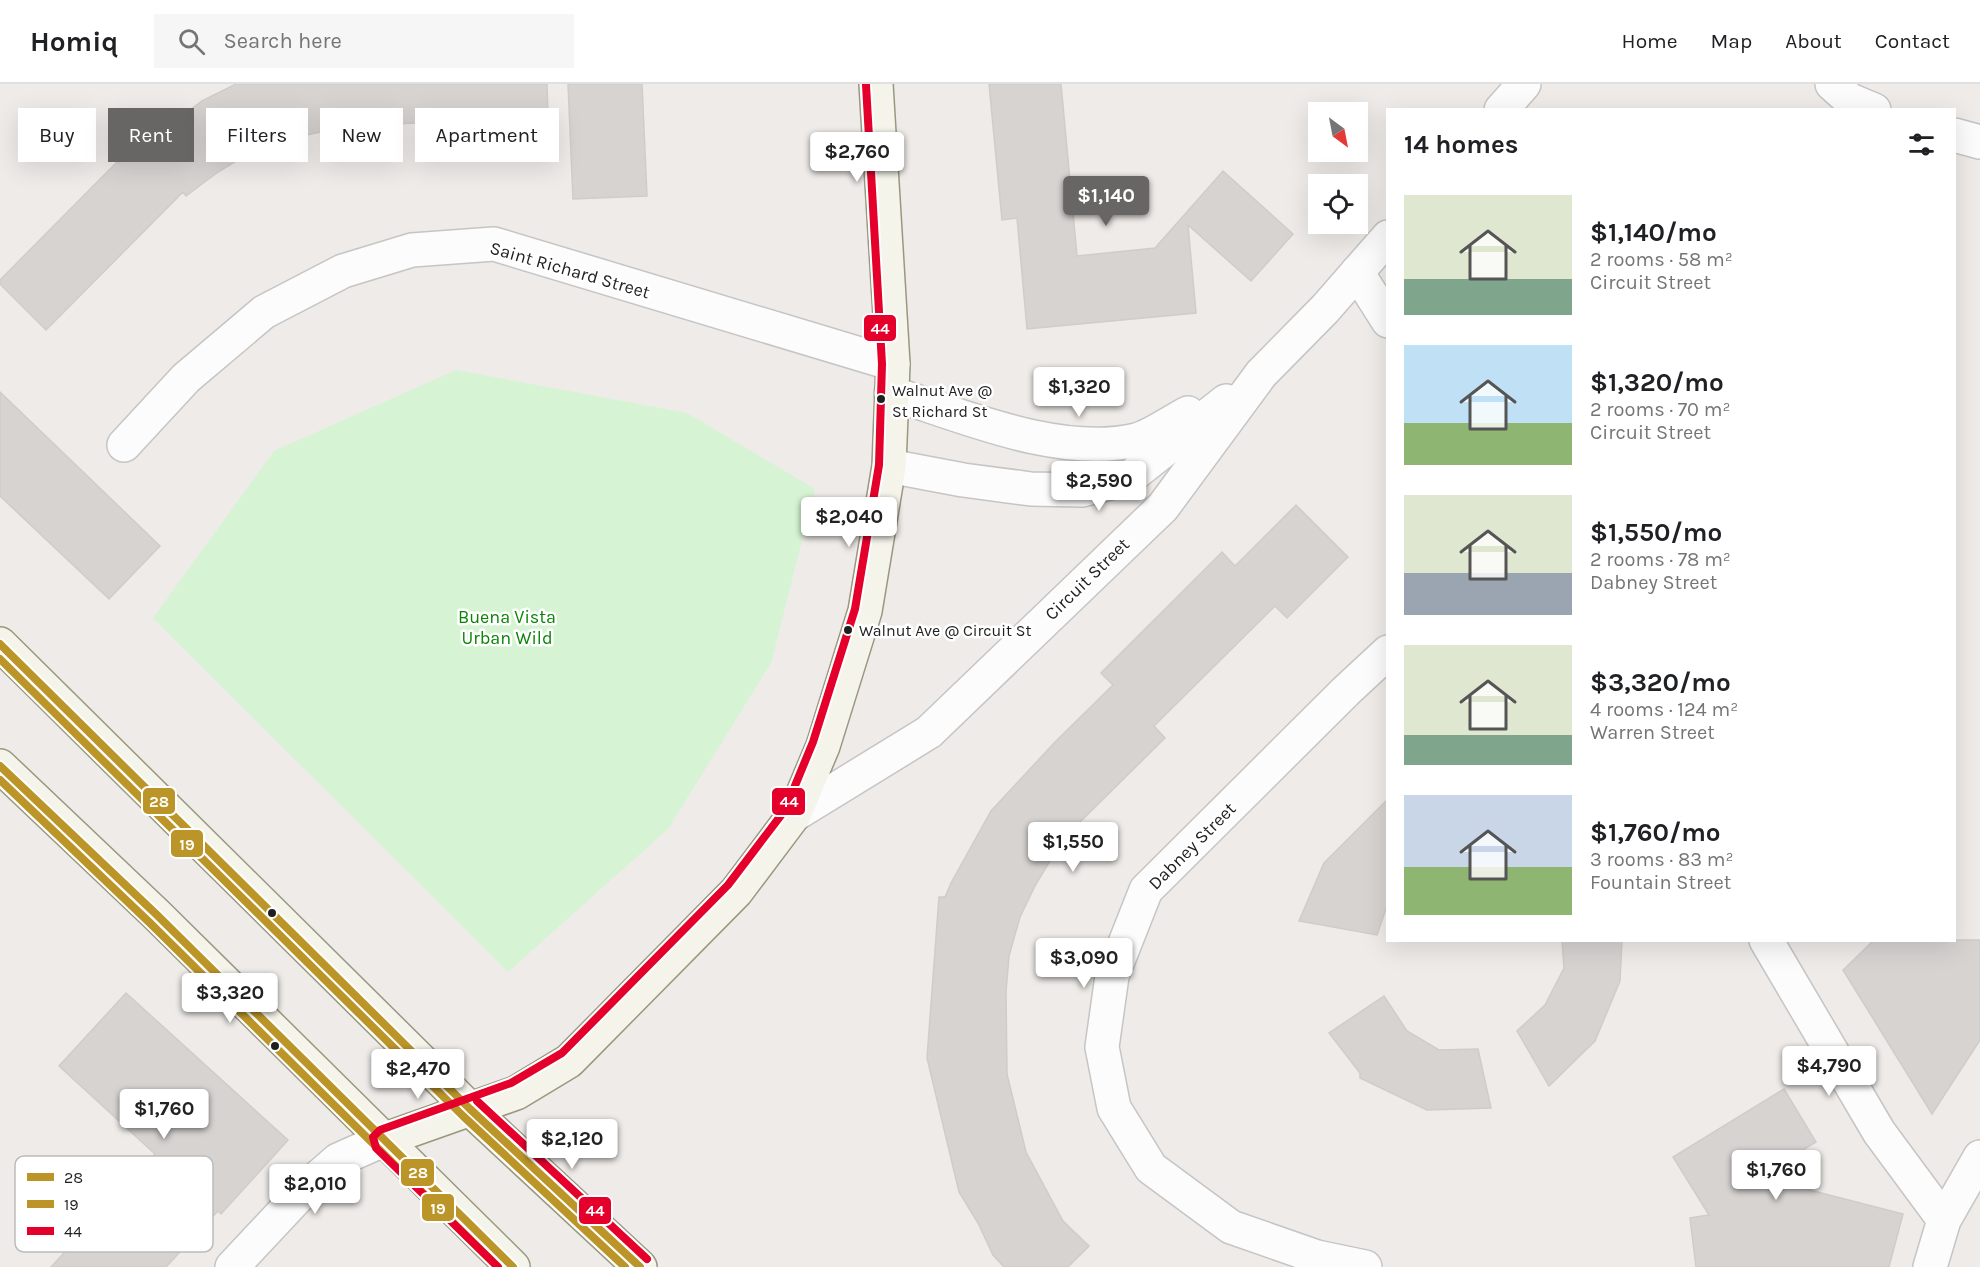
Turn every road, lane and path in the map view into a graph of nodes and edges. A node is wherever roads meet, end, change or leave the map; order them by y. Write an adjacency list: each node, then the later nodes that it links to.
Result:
1 (876, 84): 12 (main road)
2 (1524, 84): 4 (street)
3 (1832, 84): 5 (street)
4 (1503, 108)
5 (1869, 108)
6 (1956, 136): 7 (street)
7 (1980, 142)
8 (1386, 239): 9 (street, Circuit Street)
9 (1357, 272): 10 (street); 11 (street, Circuit Street)
10 (1386, 318)
11 (1261, 374): 12 (street, Circuit Street); 14 (street, Circuit Street); 18 (street, Circuit Street)
12 (892, 378): 13 (street, Saint Richard Street); 14 (main road)
13 (124, 445)
14 (889, 466): 18 (main road)
15 (0, 644): 20 (main road)
16 (1386, 654): 27 (street, Dabney Street)
17 (0, 766): 21 (main road)
18 (794, 815): 20 (main road)
19 (1767, 942): 23 (street)
20 (470, 1109): 21 (main road); 26 (main road)
21 (383, 1140): 24 (street); 25 (main road)
22 (1980, 1156): 23 (street)
23 (1944, 1220): 28 (street)
24 (232, 1267)
25 (513, 1267)
26 (640, 1267)
27 (1365, 1267)
28 (1930, 1267)

